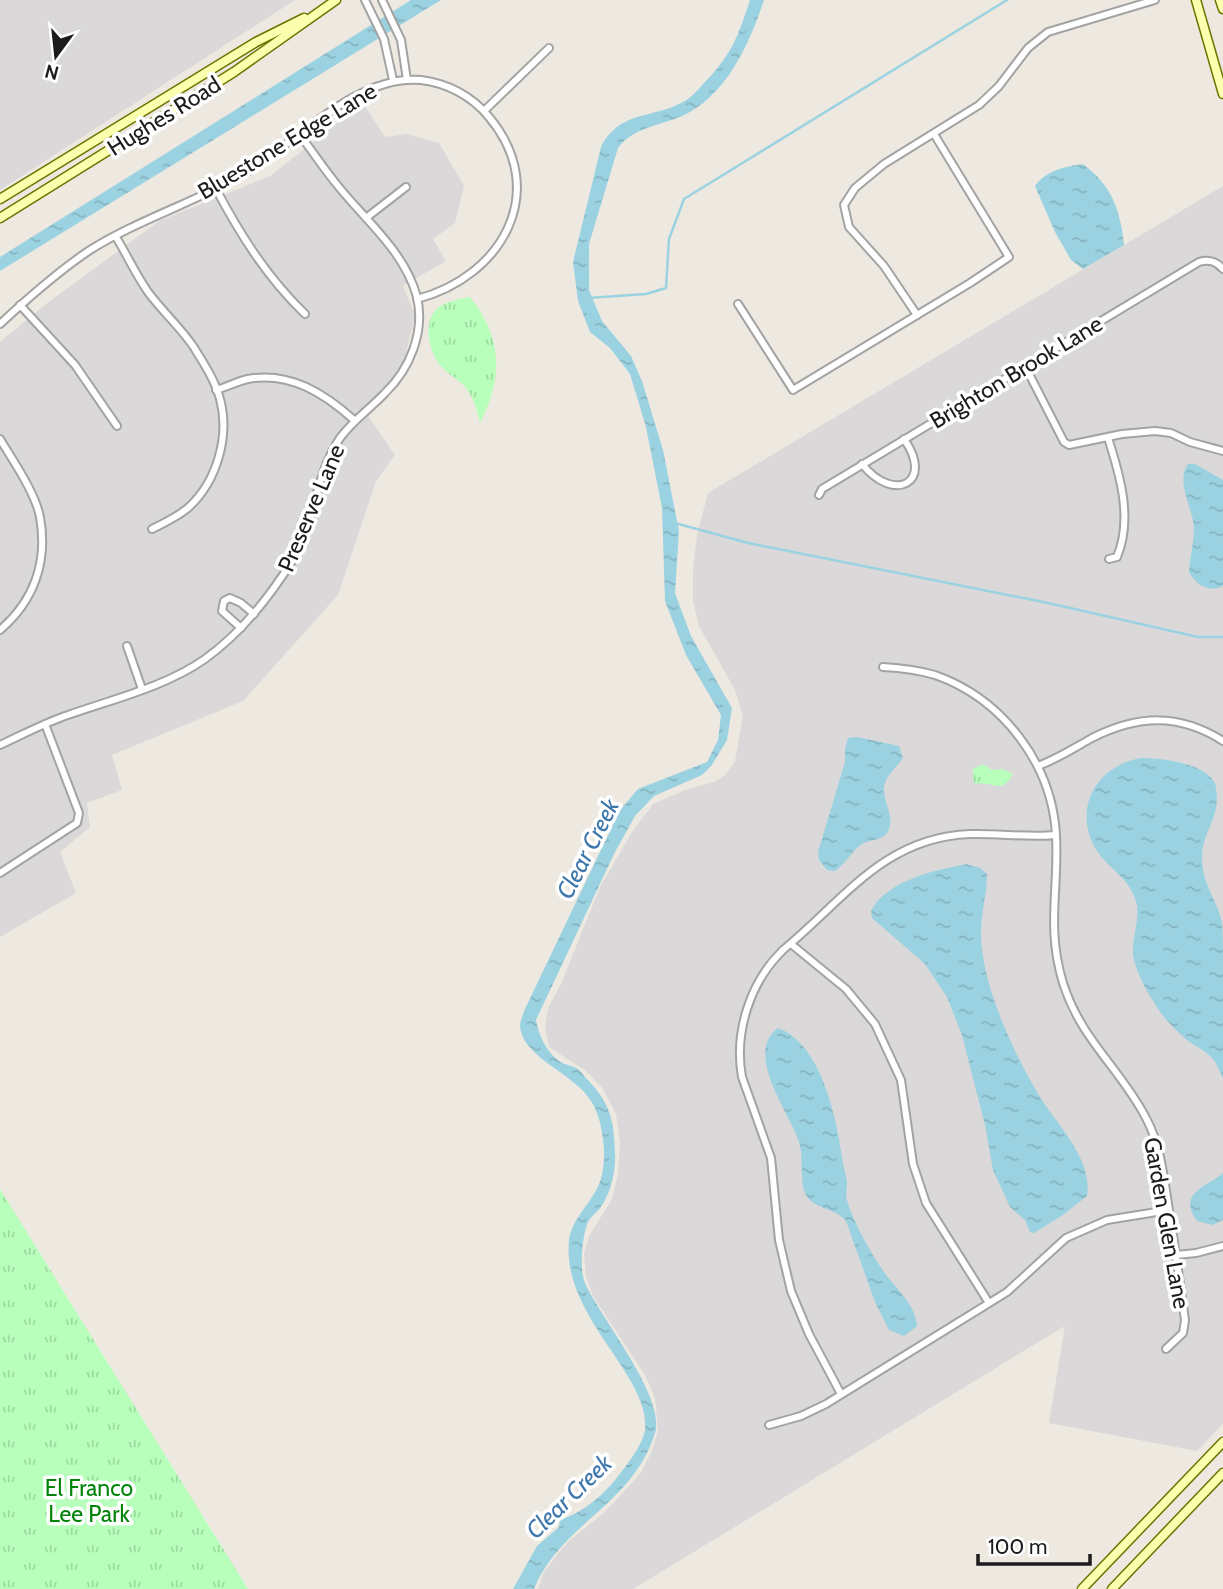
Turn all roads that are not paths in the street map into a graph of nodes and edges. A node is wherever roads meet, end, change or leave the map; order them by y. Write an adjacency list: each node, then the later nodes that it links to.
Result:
1 (336, 0): 7 (main road, Hughes Road)
2 (366, 0): 10 (street)
3 (382, 0): 11 (street)
4 (1155, 0): 14 (street)
5 (1196, 0): 12 (main road)
6 (1220, 0): 8 (main road)
7 (324, 8): 18 (main road, Hughes Road); 19 (main road, Hughes Road)
8 (1223, 9)
9 (549, 48): 13 (street)
10 (393, 80): 11 (street, Bluestone Edge Lane); 15 (street, Bluestone Edge Lane)
11 (407, 80): 13 (street, Bluestone Edge Lane)
12 (1223, 94)
13 (484, 111): 23 (street, Bluestone Edge Lane)
14 (934, 134): 27 (street); 27 (street)
15 (300, 135): 17 (street, Bluestone Edge Lane); 20 (street)
16 (406, 187): 20 (street)
17 (216, 189): 21 (street, Bluestone Edge Lane); 26 (street)
18 (0, 199)
19 (0, 218)
20 (366, 218): 23 (street)
21 (116, 237): 25 (street, Bluestone Edge Lane); 30 (street)
22 (1221, 266): 29 (street, Brighton Brook Lane)
23 (417, 299): 31 (street, Preserve Lane)
24 (738, 304): 27 (street)
25 (20, 305): 28 (street, Bluestone Edge Lane); 32 (street)
26 (305, 314)
27 (917, 316)
28 (0, 324)
29 (1025, 366): 33 (street); 35 (street, Brighton Brook Lane)
30 (216, 390): 31 (street); 39 (street)
31 (354, 420): 41 (street, Preserve Lane)
32 (117, 426)
33 (1108, 438): 36 (street); 40 (street)
34 (0, 439): 43 (street)
35 (904, 439): 37 (street, Brighton Brook Lane); 37 (street)
36 (1223, 451)
37 (862, 464): 38 (street, Brighton Brook Lane)
38 (819, 495)
39 (152, 529)
40 (1109, 559)
41 (254, 614): 42 (street, Preserve Lane); 42 (street)
42 (242, 628): 46 (street, Preserve Lane)
43 (0, 630)
44 (127, 646): 46 (street)
45 (883, 667): 50 (street, Garden Glen Lane)
46 (142, 688): 47 (street, Preserve Lane)
47 (45, 724): 49 (street, Preserve Lane); 52 (street)
48 (1223, 741): 50 (street)
49 (0, 746)
50 (1038, 766): 51 (street, Garden Glen Lane)
51 (1056, 835): 53 (street); 54 (street, Garden Glen Lane)
52 (0, 873)
53 (790, 944): 57 (street); 59 (street)
54 (1169, 1210): 56 (street, Garden Glen Lane); 57 (street)
55 (1223, 1246): 56 (street)
56 (1176, 1255): 58 (street, Garden Glen Lane)
57 (989, 1303): 59 (street)
58 (1166, 1349)
59 (841, 1394): 60 (street)
60 (769, 1424)
61 (1223, 1441): 63 (main road)
62 (1223, 1473): 64 (main road)
63 (1082, 1589)
64 (1112, 1589)

